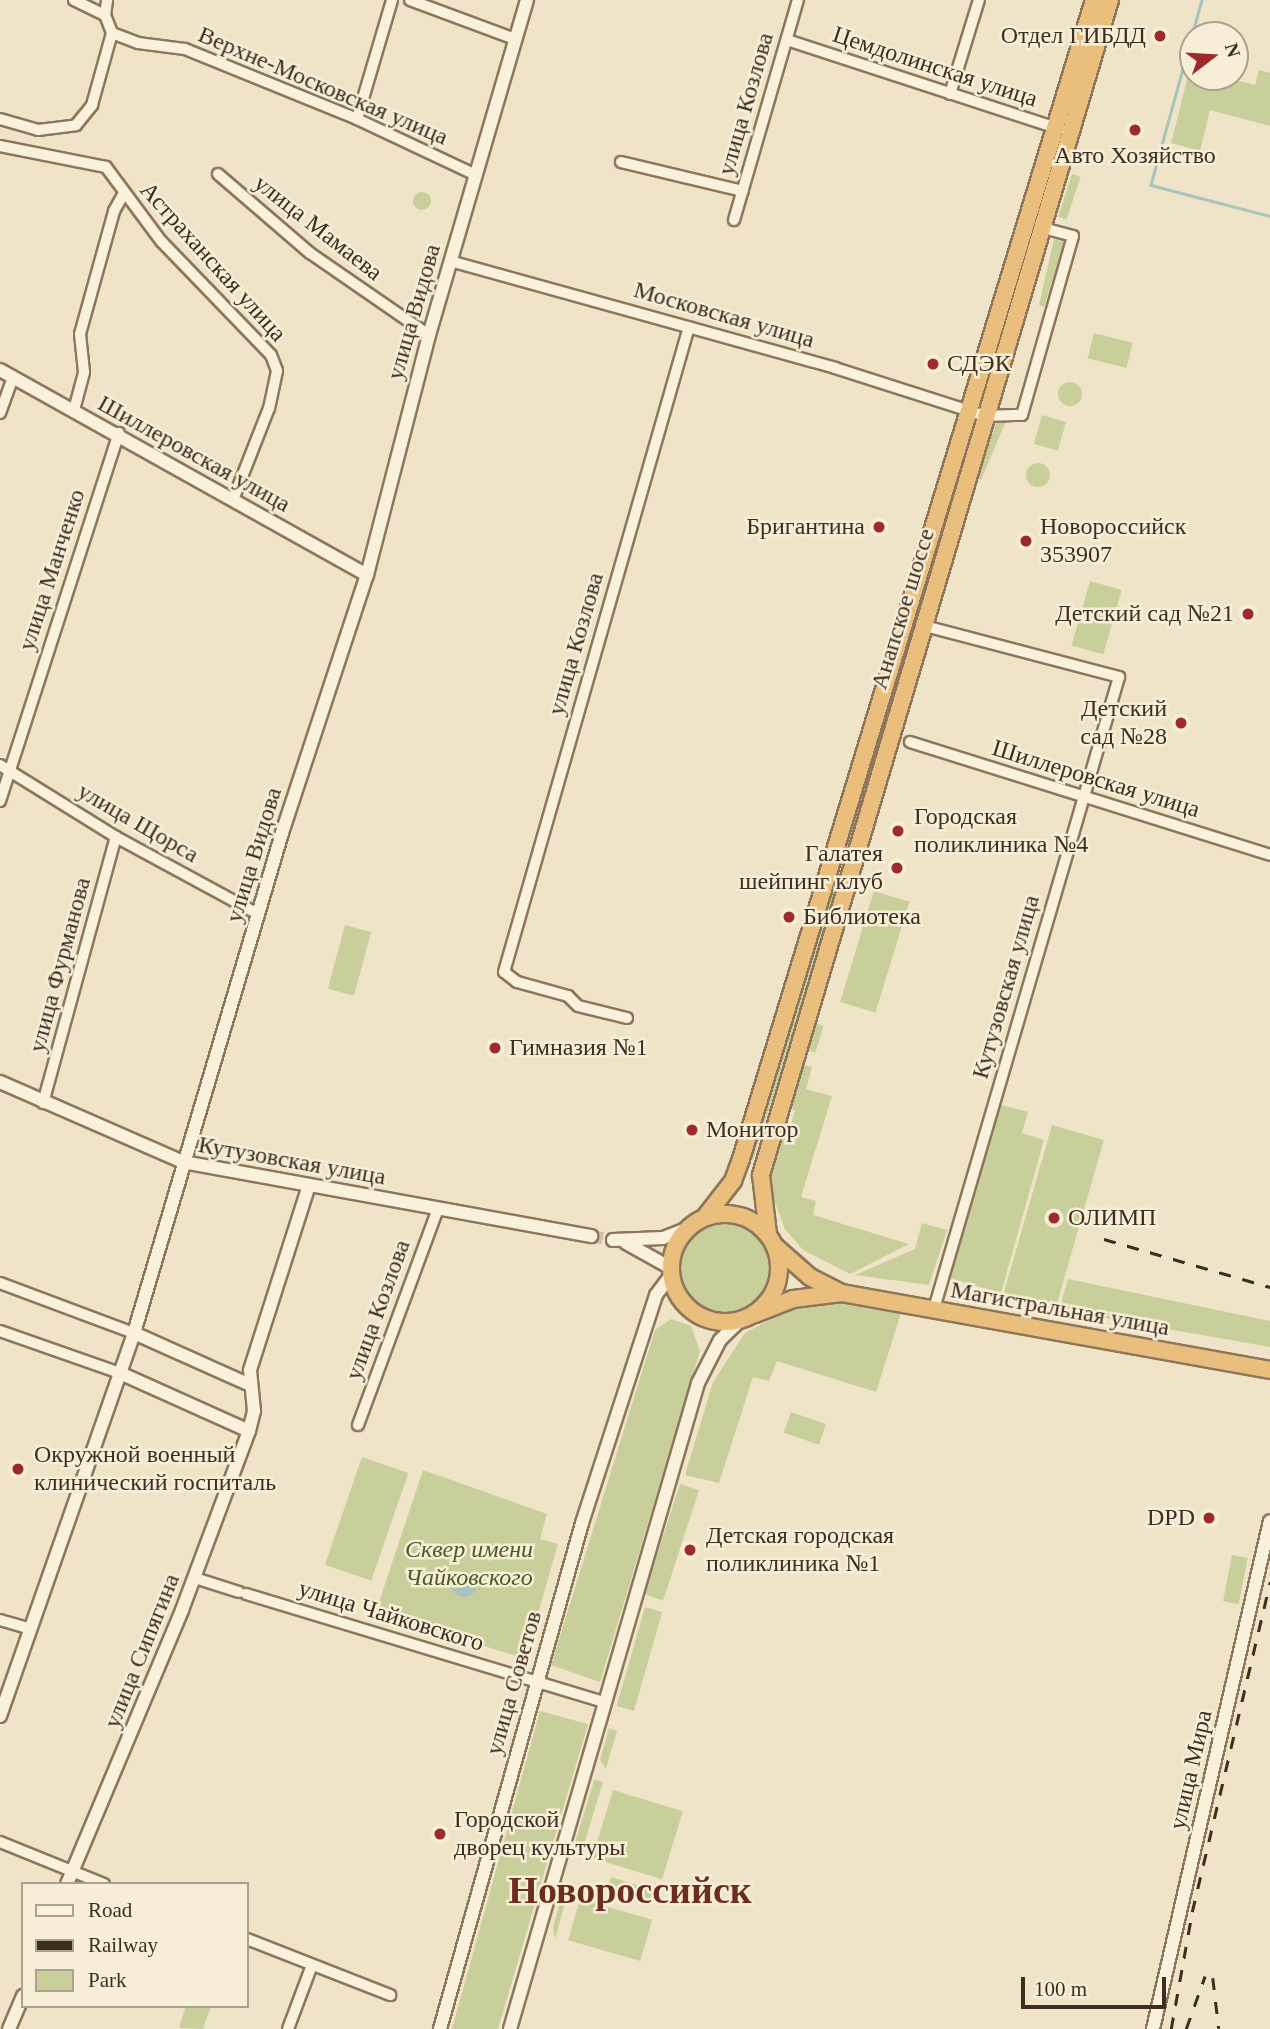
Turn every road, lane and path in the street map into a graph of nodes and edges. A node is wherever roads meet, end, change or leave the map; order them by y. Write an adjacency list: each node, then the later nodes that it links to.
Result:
1 (74, 0): 10 (street)
2 (107, 0): 10 (street)
3 (392, 0): 16 (street)
4 (410, 0): 12 (street)
5 (527, 0): 12 (street, улица Видова)
6 (798, 0): 13 (street, улица Козлова)
7 (979, 0): 14 (street)
8 (1094, 0): 17 (highway, Анапское шоссе)
9 (1110, 0): 17 (highway, Анапское шоссе)
10 (105, 15): 11 (street)
11 (112, 33): 15 (street); 16 (street, Верхне-Московская улица)
12 (515, 39): 21 (street, улица Видова)
13 (787, 40): 14 (street, Цемдолинская улица); 22 (street, улица Козлова)
14 (950, 94): 17 (street, Цемдолинская улица)
15 (0, 119)
16 (357, 119): 21 (street, Верхне-Московская улица)
17 (1063, 131): 25 (highway, Анапское шоссе); 33 (highway, Анапское шоссе)
18 (0, 148): 23 (street, Астраханская улица)
19 (621, 162): 22 (street)
20 (218, 174): 28 (street, улица Мамаева)
21 (475, 175): 26 (street, улица Видова)
22 (743, 191): 24 (street, улица Козлова)
23 (123, 195): 31 (street); 35 (street, Астраханская улица)
24 (734, 220)
25 (1043, 228): 33 (highway, Анапское шоссе); 33 (street, Московская улица)
26 (450, 261): 27 (street, Московская улица); 28 (street, улица Видова)
27 (689, 327): 33 (street, Московская улица); 45 (street, улица Козлова)
28 (429, 335): 36 (street, улица Видова)
29 (0, 370): 30 (street, Шиллеровская улица)
30 (13, 377): 31 (street, Шиллеровская улица); 32 (street)
31 (74, 410): 34 (street, Шиллеровская улица)
32 (0, 413)
33 (978, 413): 37 (highway, Анапское шоссе); 51 (highway, Анапское шоссе)
34 (119, 433): 35 (street, Шиллеровская улица); 39 (street, улица Манченко)
35 (233, 500): 36 (street, Шиллеровская улица)
36 (367, 575): 44 (street, улица Видова)
37 (921, 625): 40 (street, Кутузовская улица); 54 (highway, Анапское шоссе)
38 (910, 742): 40 (street, Шиллеровская улица)
39 (5, 767): 41 (street, улица Манченко); 42 (street, улица Щорса)
40 (1083, 797): 43 (street, Шиллеровская улица); 58 (street, Кутузовская улица)
41 (0, 800)
42 (116, 837): 44 (street, улица Щорса); 47 (street, улица Фурманова)
43 (1270, 855)
44 (257, 914): 48 (street, улица Видова)
45 (627, 1018)
46 (0, 1082): 47 (street, Кутузовская улица)
47 (43, 1103): 48 (street, Кутузовская улица)
48 (183, 1162): 49 (street, Кутузовская улица); 62 (street, улица Видова)
49 (309, 1185): 50 (street, Кутузовская улица); 65 (street)
50 (438, 1209): 53 (street, Кутузовская улица); 66 (street, улица Козлова)
51 (705, 1217): 52 (highway); 54 (highway)
52 (687, 1229): 55 (highway); 55 (street)
53 (591, 1236)
54 (771, 1239): 57 (highway, Магистральная улица); 59 (highway)
55 (671, 1271): 60 (highway); 72 (street, улица Советов)
56 (1, 1285): 62 (street)
57 (842, 1293): 58 (highway, Магистральная улица); 59 (highway, Магистральная улица)
58 (934, 1309): 63 (highway, Магистральная улица)
59 (755, 1314): 60 (highway)
60 (740, 1321): 73 (street)
61 (0, 1331): 64 (street)
62 (134, 1333): 64 (street, улица Видова); 65 (street)
63 (1270, 1370)
64 (120, 1373): 67 (street); 71 (street, улица Видова)
65 (250, 1385): 67 (street, улица Сипягина)
66 (358, 1425)
67 (249, 1431): 69 (street, улица Сипягина)
68 (1270, 1521): 86 (street, улица Мира)
69 (195, 1578): 72 (street, улица Чайковского); 76 (street, улица Сипягина)
70 (0, 1620): 71 (street)
71 (32, 1629): 74 (street, улица Видова)
72 (535, 1684): 73 (street, улица Чайковского); 84 (street, улица Советов)
73 (603, 1702): 85 (street)
74 (0, 1716)
75 (0, 1842): 76 (street)
76 (70, 1877): 77 (street)
77 (94, 1882)
78 (248, 1939): 79 (street)
79 (312, 1965): 80 (street); 83 (street)
80 (390, 1995)
81 (21, 2001): 82 (street)
82 (9, 2029)
83 (288, 2029)
84 (440, 2029)
85 (510, 2029)
86 (1153, 2029)

